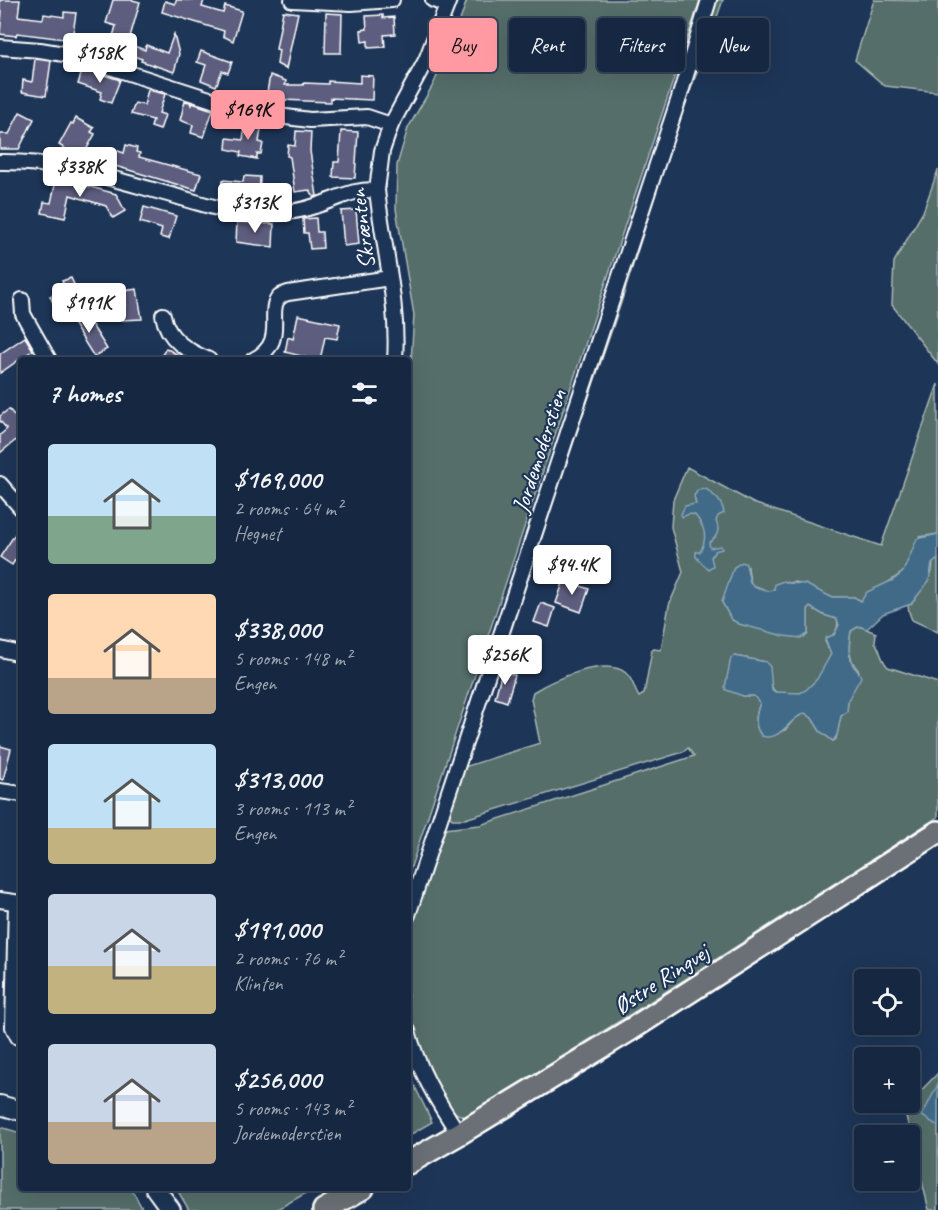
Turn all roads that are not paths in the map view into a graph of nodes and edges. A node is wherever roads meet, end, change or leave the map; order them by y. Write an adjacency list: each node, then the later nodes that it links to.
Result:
1 (292, 0): 5 (street)
2 (392, 0): 5 (street)
3 (432, 0): 6 (street)
4 (710, 0): 27 (street, Jordemoderstien)
5 (334, 1)
6 (448, 3): 8 (street, Skrænten)
7 (0, 47): 8 (street)
8 (391, 125): 10 (street, Skrænten)
9 (0, 162): 10 (street)
10 (376, 190): 11 (street, Skrænten)
11 (390, 278): 16 (street); 17 (street, Skrænten)
12 (22, 300): 14 (street)
13 (163, 315): 15 (street)
14 (47, 357)
15 (203, 357)
16 (258, 357)
17 (395, 357)
18 (0, 484): 19 (street)
19 (18, 505)
20 (0, 649): 21 (street)
21 (18, 653)
22 (0, 791): 23 (street)
23 (18, 794)
24 (938, 832): 32 (main road, Østre Ringvej)
25 (0, 900): 26 (street)
26 (18, 903): 28 (street)
27 (411, 906)
28 (18, 1037)
29 (411, 1041): 32 (street)
30 (0, 1105): 31 (street)
31 (18, 1110)
32 (459, 1134): 33 (main road, Østre Ringvej)
33 (411, 1161)
34 (156, 1191): 37 (street)
35 (157, 1191): 38 (street)
36 (358, 1191): 39 (main road)
37 (164, 1210)
38 (171, 1210)
39 (324, 1210)

